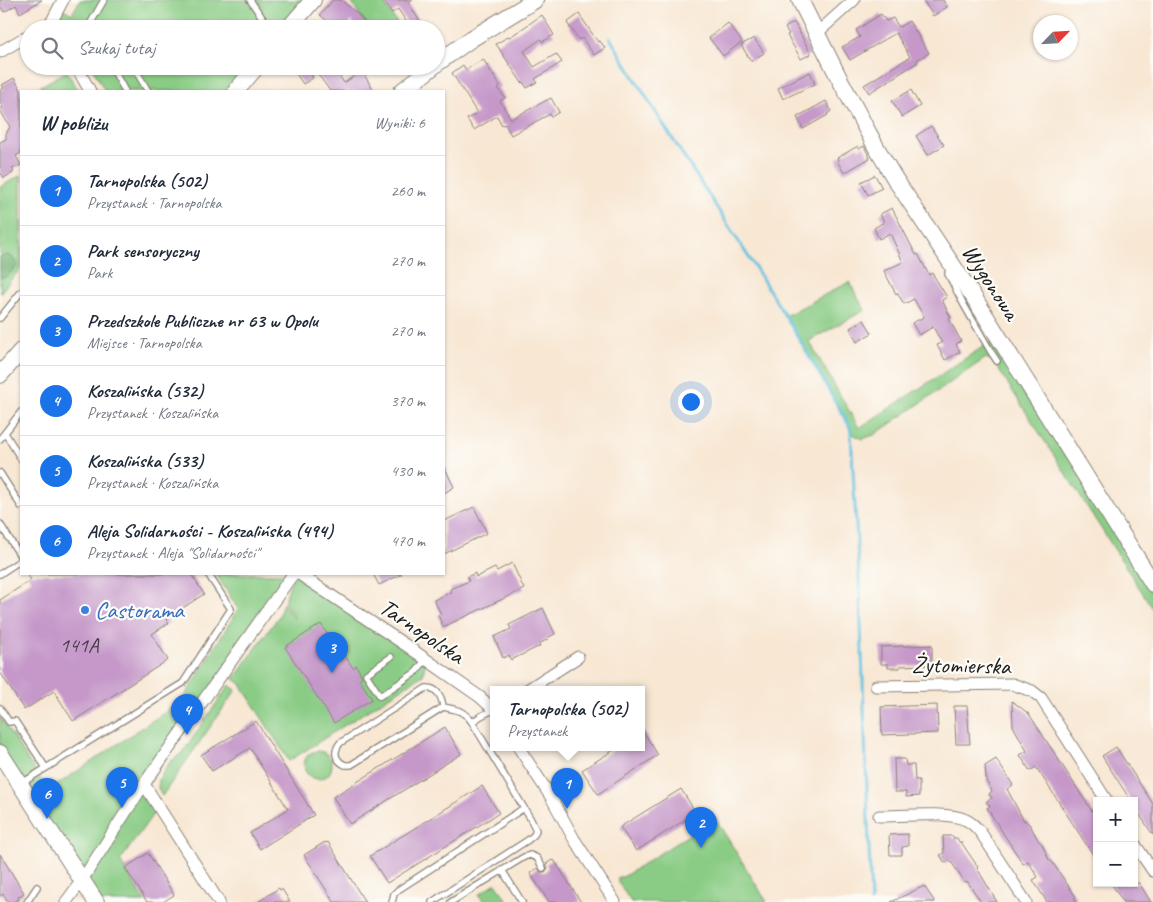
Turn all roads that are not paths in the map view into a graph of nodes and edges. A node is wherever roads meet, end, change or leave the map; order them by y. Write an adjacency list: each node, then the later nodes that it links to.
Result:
1 (63, 0): 8 (street)
2 (104, 0): 9 (lane)
3 (250, 0): 10 (lane)
4 (312, 0): 11 (street)
5 (535, 0): 15 (street)
6 (800, 0): 12 (street, Wygonowa)
7 (854, 0): 12 (street)
8 (52, 20)
9 (92, 20)
10 (264, 20)
11 (295, 20)
12 (816, 34): 26 (street, Wygonowa)
13 (20, 40): 14 (street)
14 (0, 52)
15 (445, 58)
16 (84, 75): 21 (street)
17 (116, 75): 22 (lane)
18 (138, 75): 23 (lane)
19 (249, 75): 24 (street)
20 (422, 75): 25 (street)
21 (90, 90)
22 (124, 90)
23 (147, 90)
24 (237, 90)
25 (403, 90)
26 (950, 262): 30 (lane); 45 (street, Wygonowa)
27 (20, 293): 28 (lane)
28 (0, 318)
29 (20, 352): 31 (street)
30 (996, 361)
31 (0, 375)
32 (20, 413): 33 (lane)
33 (5, 433): 34 (lane); 35 (lane)
34 (0, 439)
35 (20, 457)
36 (0, 473): 37 (lane)
37 (20, 504)
38 (0, 524): 39 (lane)
39 (20, 556)
40 (20, 559): 41 (lane)
41 (1, 572)
42 (209, 575): 58 (lane)
43 (292, 575): 60 (street)
44 (300, 575): 48 (street, Tarnopolska)
45 (1153, 584)
46 (578, 657): 49 (street)
47 (391, 658): 48 (lane)
48 (426, 659): 52 (street, Tarnopolska)
49 (533, 686)
50 (876, 686): 61 (street, Żytomierska)
51 (444, 707): 51 (lane); 55 (lane)
52 (490, 707)
53 (0, 708): 58 (lane)
54 (490, 712): 55 (lane)
55 (472, 722): 62 (lane)
56 (521, 751): 78 (street)
57 (0, 753): 59 (street)
58 (46, 768): 59 (lane)
59 (20, 784): 68 (street)
60 (144, 784): 68 (street); 73 (street)
61 (1104, 797)
62 (524, 808): 74 (lane); 75 (lane)
63 (879, 816): 79 (street)
64 (1138, 849): 67 (street)
65 (543, 868): 66 (lane)
66 (502, 870): 76 (lane); 77 (lane)
67 (1153, 871)
68 (82, 880): 71 (street); 72 (street)
69 (37, 887): 70 (lane)
70 (27, 902)
71 (66, 902)
72 (96, 902)
73 (219, 902)
74 (392, 902)
75 (432, 902)
76 (451, 902)
77 (522, 902)
78 (615, 902)
79 (1026, 902)

